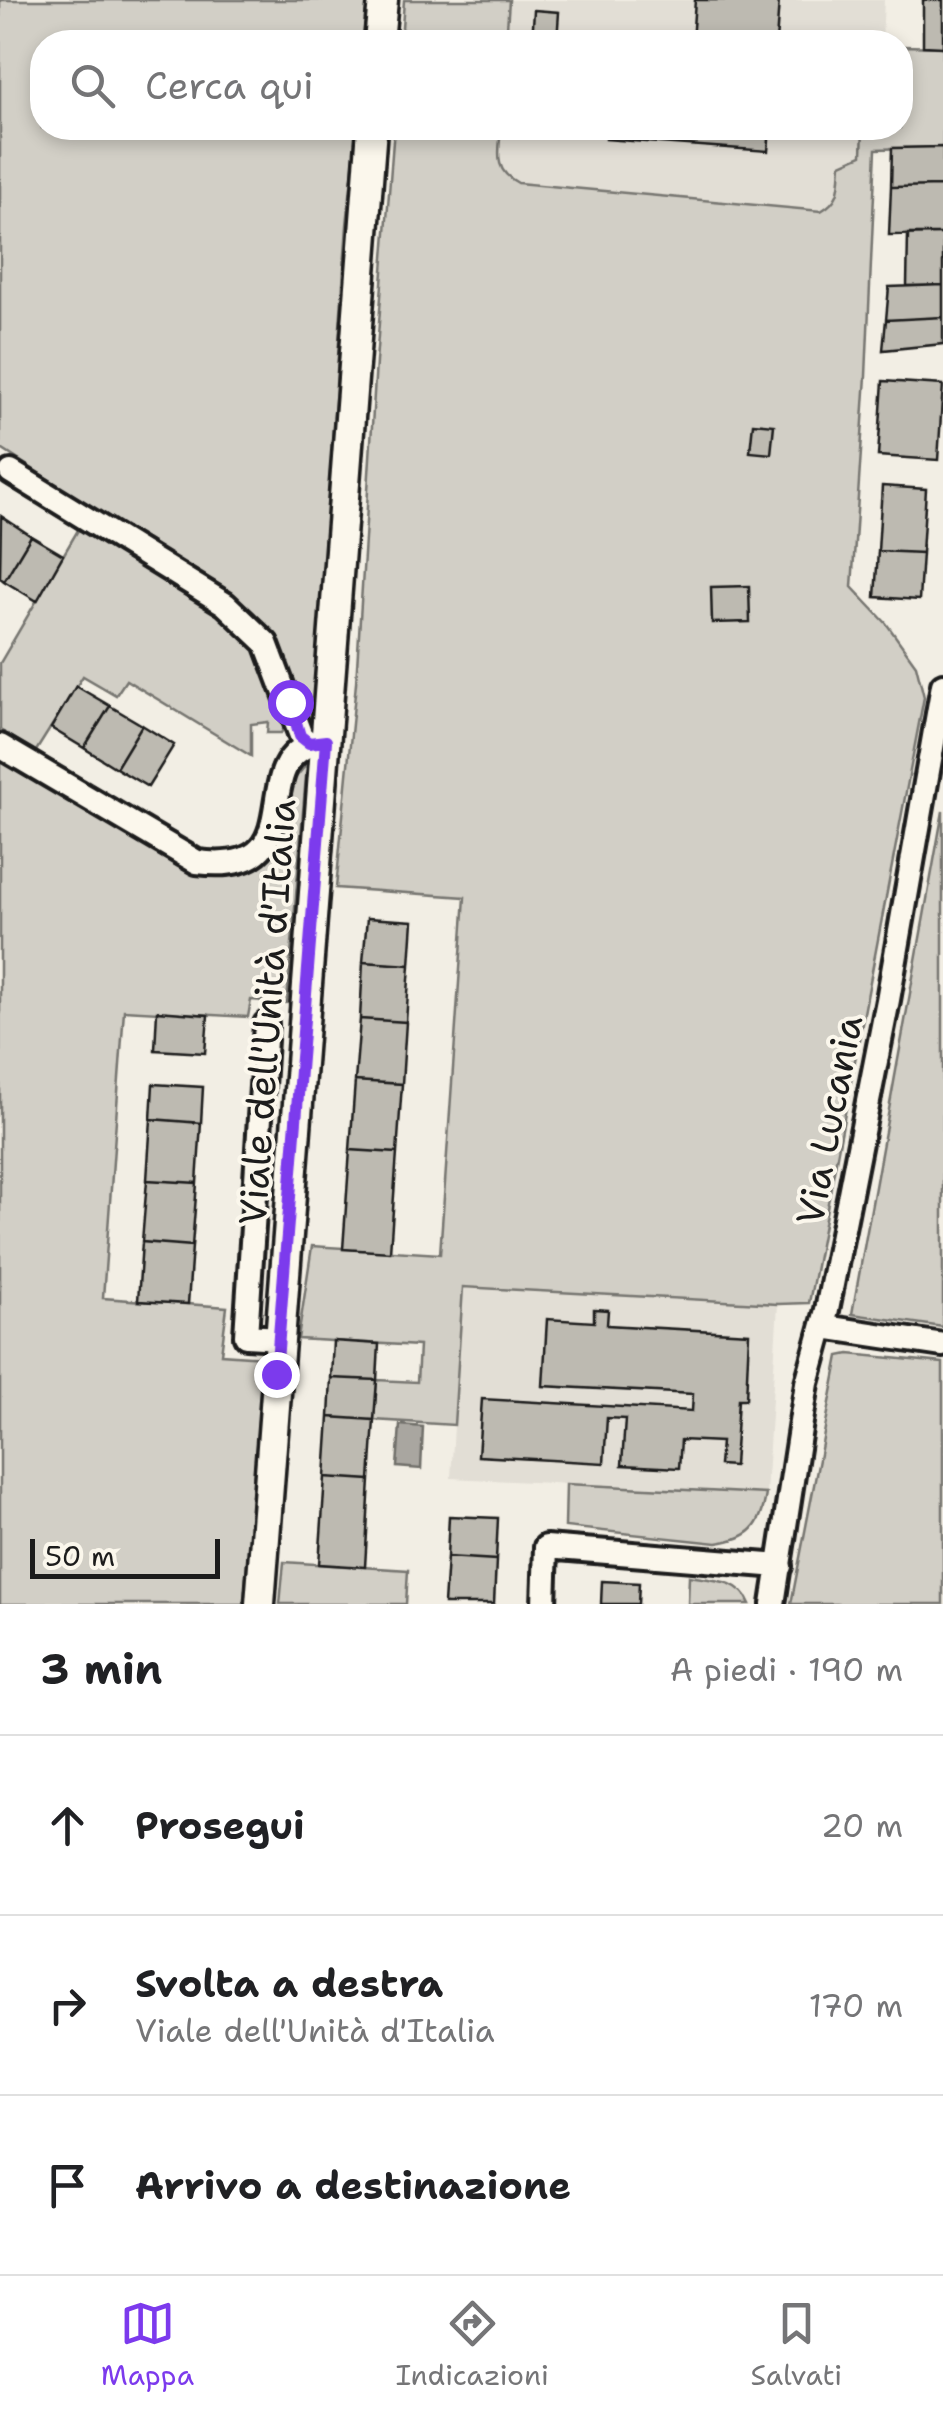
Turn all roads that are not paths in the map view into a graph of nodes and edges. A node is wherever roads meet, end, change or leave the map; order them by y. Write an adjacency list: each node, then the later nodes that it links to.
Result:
1 (383, 0): 2 (street)
2 (380, 30)
3 (371, 140): 6 (street, Viale dell'Unità d'Italia)
4 (12, 472): 6 (street)
5 (943, 685): 9 (street, Via Lucania)
6 (318, 742): 7 (street); 10 (street, Viale dell'Unità d'Italia)
7 (0, 746)
8 (266, 1024): 10 (street)
9 (824, 1327): 11 (street); 12 (street, Via Lucania)
10 (280, 1338): 13 (street, Viale dell'Unità d'Italia)
11 (943, 1345)
12 (780, 1566): 14 (street); 15 (street, Via Lucania)
13 (260, 1604)
14 (544, 1604)
15 (773, 1604)

